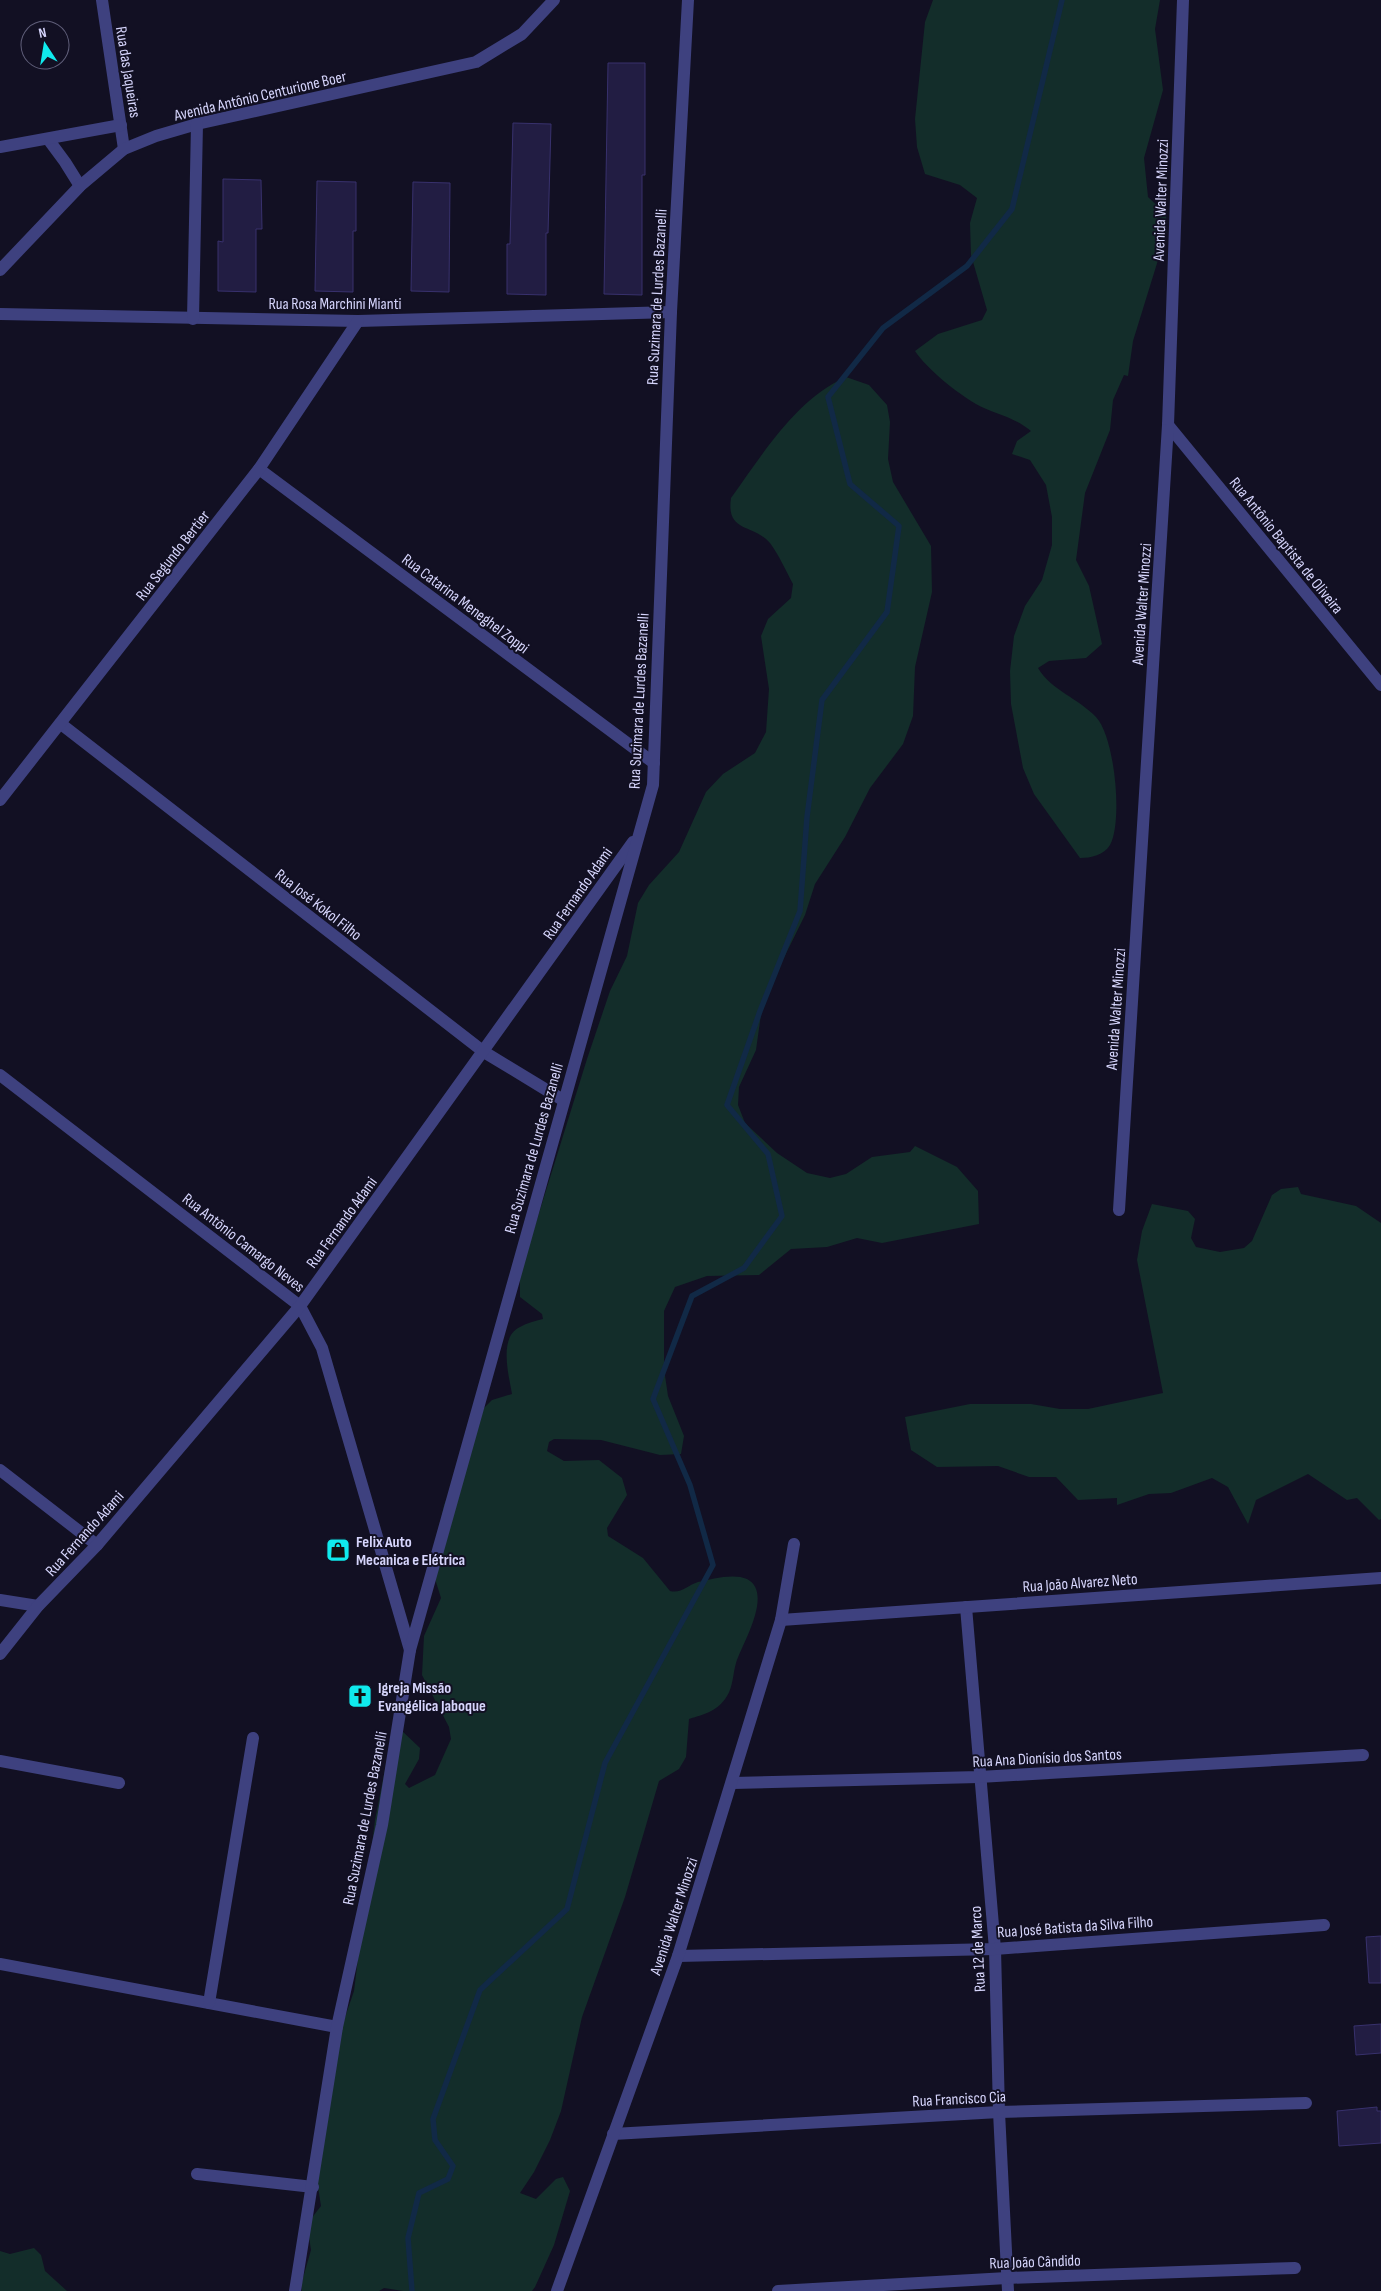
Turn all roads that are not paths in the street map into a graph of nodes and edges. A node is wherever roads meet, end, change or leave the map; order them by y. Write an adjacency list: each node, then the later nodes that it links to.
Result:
1 (102, 0): 6 (street, Rua das Jaqueiras)
2 (554, 0): 5 (street, Avenida Antônio Centurione Boer)
3 (688, 0): 12 (street, Rua Suzimara de Lurdes Bazanelli)
4 (1183, 0): 16 (street, Avenida Walter Minozzi)
5 (197, 124): 9 (street, Avenida Antônio Centurione Boer); 14 (street)
6 (121, 125): 7 (street); 9 (street, Rua das Jaqueiras)
7 (48, 139): 8 (street); 10 (street)
8 (0, 147)
9 (124, 149): 10 (street, Avenida Antônio Centurione Boer)
10 (80, 186): 11 (street, Avenida Antônio Centurione Boer)
11 (2, 266)
12 (670, 312): 15 (street, Rua Rosa Marchini Mianti); 20 (street, Rua Suzimara de Lurdes Bazanelli)
13 (0, 314): 14 (street, Rua Rosa Marchini Mianti)
14 (193, 319): 15 (street, Rua Rosa Marchini Mianti)
15 (358, 321): 17 (street, Rua Segundo Bertier)
16 (1168, 425): 18 (street, Rua Antônio Baptista de Oliveira); 26 (street, Avenida Walter Minozzi)
17 (259, 469): 19 (street, Rua Segundo Bertier); 20 (street, Rua Catarina Meneghel Zoppi)
18 (1381, 685)
19 (61, 724): 21 (street, Rua Segundo Bertier); 23 (street, Rua José Kokol Filho)
20 (654, 763): 22 (street, Rua Suzimara de Lurdes Bazanelli)
21 (0, 800)
22 (639, 833): 23 (street, Rua Fernando Adami); 25 (street, Rua Suzimara de Lurdes Bazanelli)
23 (484, 1052): 25 (street, Rua José Kokol Filho); 27 (street, Rua Fernando Adami)
24 (0, 1075): 27 (street, Rua Antônio Camargo Neves)
25 (563, 1100): 36 (street, Rua Suzimara de Lurdes Bazanelli)
26 (1119, 1210)
27 (300, 1306): 30 (street, Rua Fernando Adami); 36 (street, Rua Antônio Camargo Neves)
28 (0, 1470): 30 (street)
29 (794, 1544): 35 (street, Avenida Walter Minozzi)
30 (97, 1545): 33 (street, Rua Fernando Adami)
31 (1381, 1578): 34 (street, Rua João Alvarez Neto)
32 (0, 1600): 33 (street)
33 (38, 1606): 37 (street, Rua Fernando Adami)
34 (966, 1606): 35 (street, Rua João Alvarez Neto); 41 (street, Rua 12 de Marco)
35 (781, 1620): 43 (street, Avenida Walter Minozzi)
36 (410, 1650): 49 (street, Rua Suzimara de Lurdes Bazanelli)
37 (0, 1654)
38 (254, 1738): 48 (street)
39 (1363, 1755): 41 (street, Rua Ana Dionísio dos Santos)
40 (0, 1761): 42 (street)
41 (979, 1777): 43 (street, Rua Ana Dionísio dos Santos); 45 (street, Rua 12 de Marco)
42 (119, 1783)
43 (733, 1784): 46 (street, Avenida Walter Minozzi)
44 (1324, 1925): 45 (street, Rua José Batista da Silva Filho)
45 (995, 1948): 46 (street, Rua José Batista da Silva Filho); 51 (street, Rua 12 de Marco)
46 (678, 1956): 52 (street, Avenida Walter Minozzi)
47 (0, 1964): 48 (street)
48 (209, 2003): 49 (street)
49 (337, 2027): 54 (street, Rua Suzimara de Lurdes Bazanelli)
50 (1306, 2104): 51 (street, Rua Francisco Cia)
51 (999, 2112): 52 (street, Rua Francisco Cia); 56 (street, Rua 12 de Marco)
52 (613, 2134): 58 (street, Avenida Walter Minozzi)
53 (197, 2174): 54 (street)
54 (313, 2187): 57 (street, Rua Suzimara de Lurdes Bazanelli)
55 (1295, 2268): 56 (street, Rua João Cândido)
56 (1007, 2278): 59 (street, Rua João Cândido); 60 (street, Rua 12 de Marco)
57 (295, 2291)
58 (557, 2291)
59 (778, 2291)
60 (1008, 2291)

